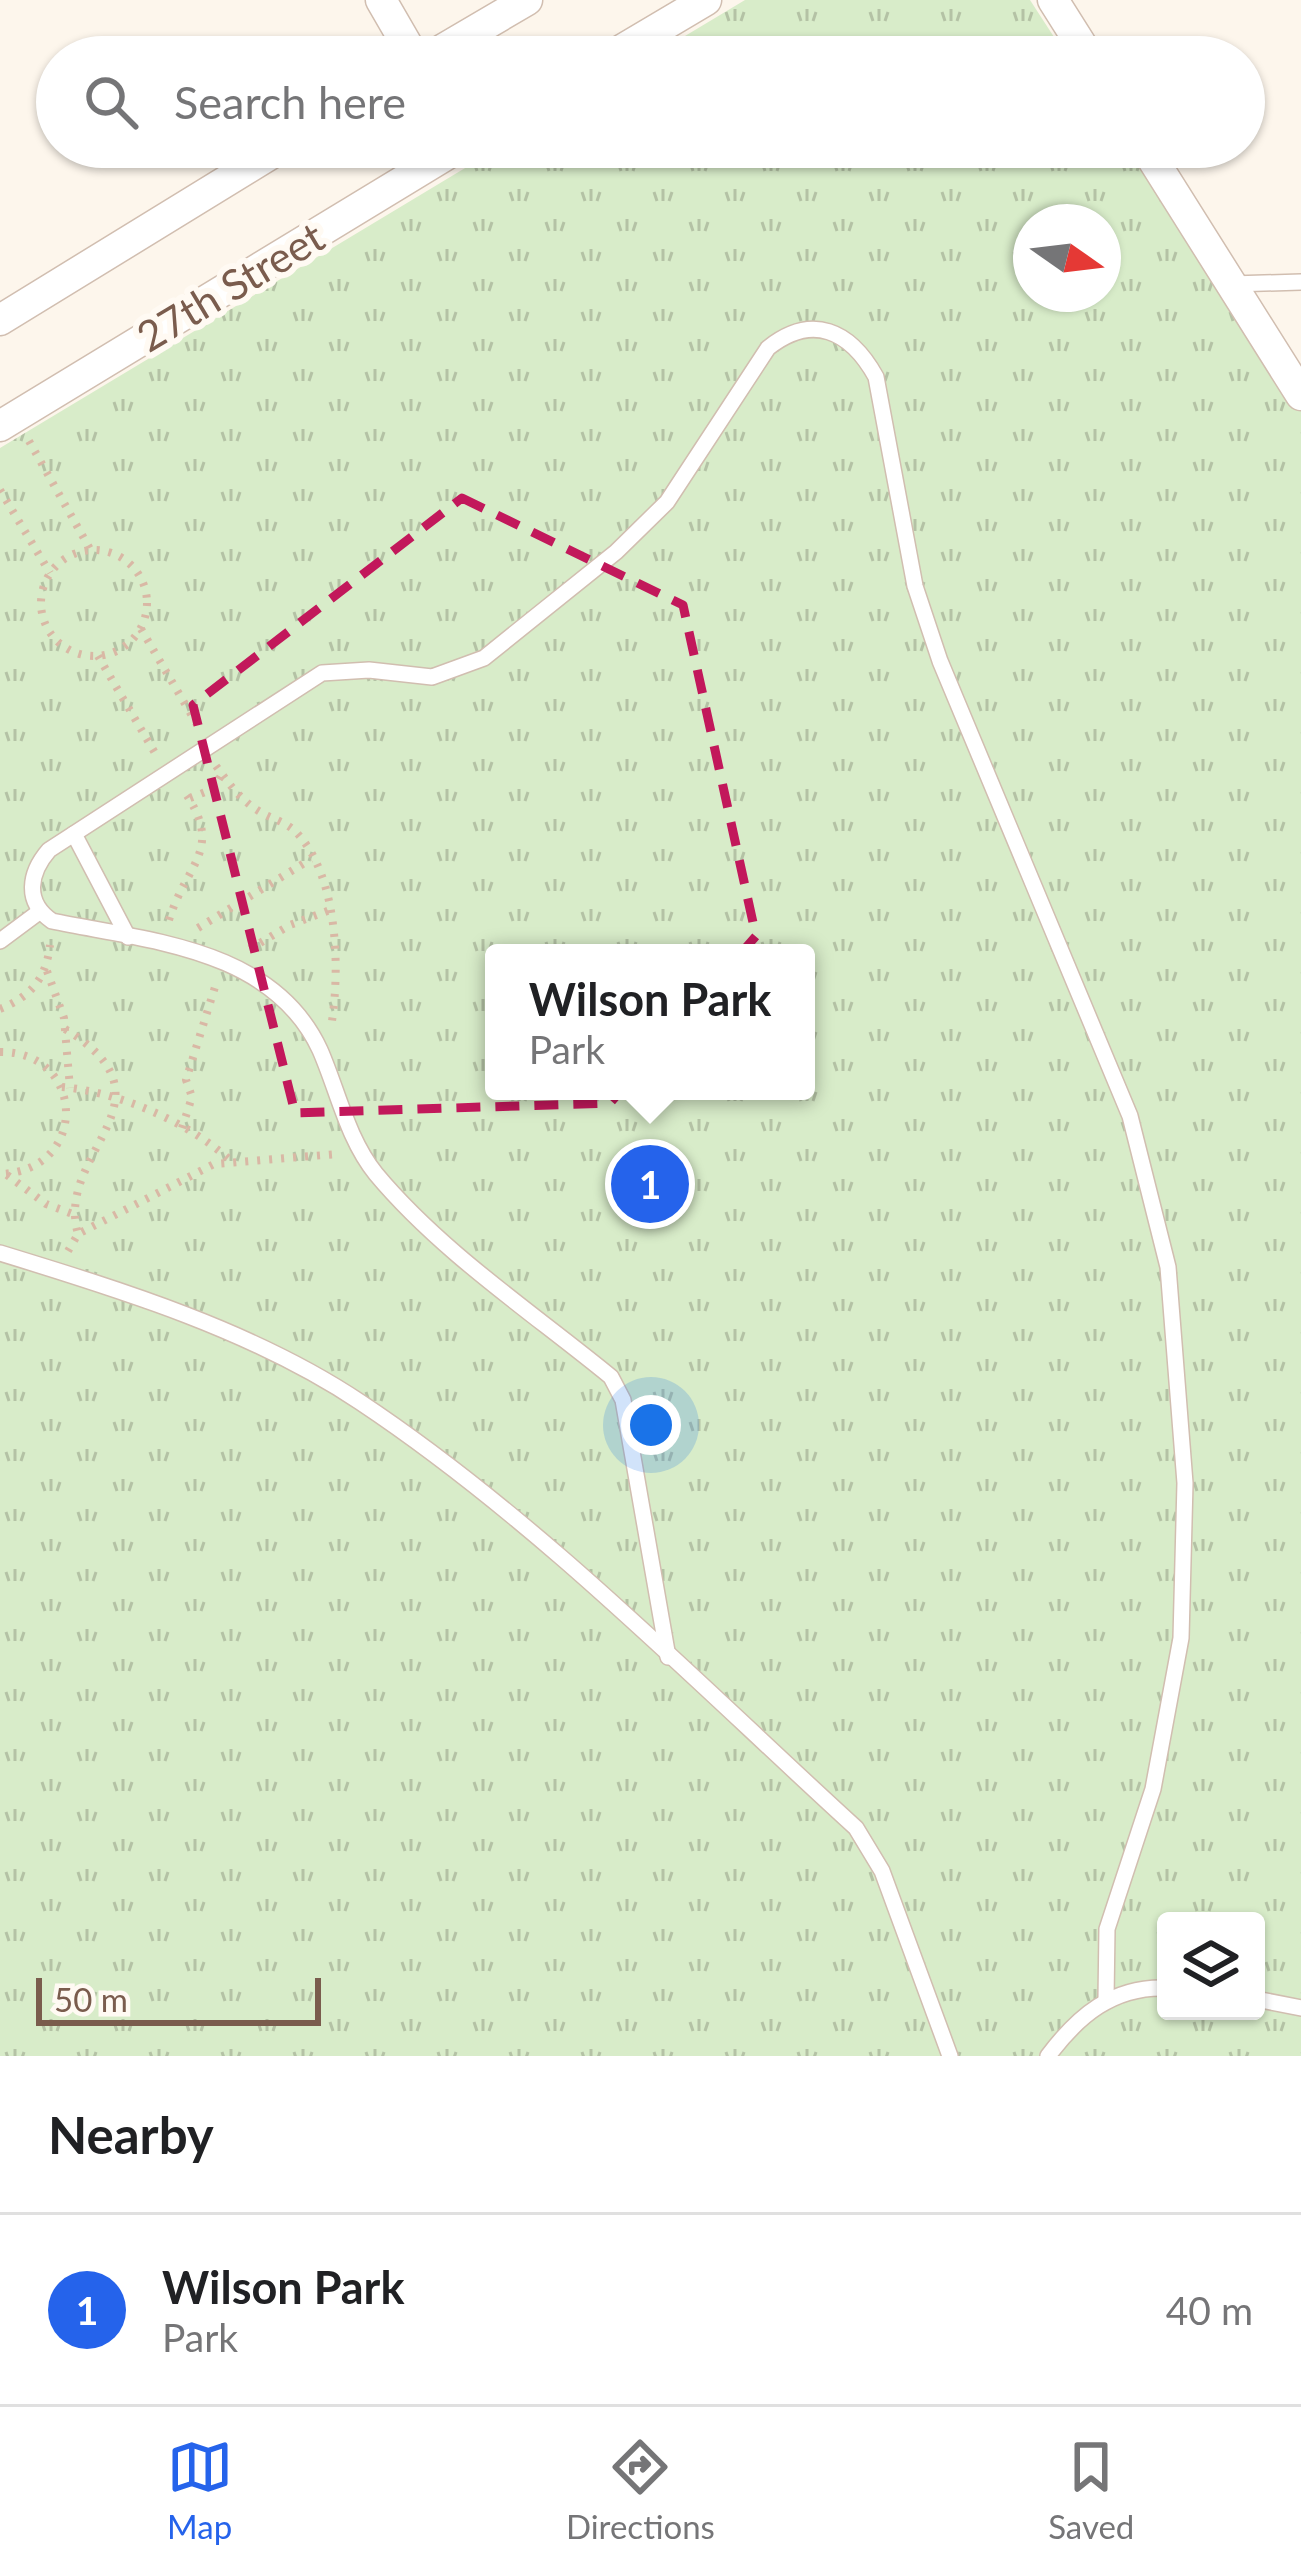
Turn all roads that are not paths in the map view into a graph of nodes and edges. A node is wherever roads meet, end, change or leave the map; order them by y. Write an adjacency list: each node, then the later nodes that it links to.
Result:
1 (381, 0): 5 (street)
2 (527, 0): 6 (street)
3 (706, 0): 7 (street)
4 (1053, 0): 8 (street)
5 (402, 36)
6 (466, 36)
7 (645, 36)
8 (1076, 36)
9 (248, 168): 14 (street)
10 (424, 168): 16 (street, 27th Street)
11 (1158, 168): 13 (street)
12 (1301, 282): 13 (lane)
13 (1230, 284): 15 (street)
14 (0, 320)
15 (1301, 395)
16 (8, 421)
17 (74, 834): 18 (lane); 19 (lane); 24 (lane)
18 (45, 917): 19 (lane); 20 (lane)
19 (128, 937): 22 (lane)
20 (0, 940)
21 (0, 1253): 22 (lane)
22 (668, 1657): 27 (lane)
23 (1157, 1990): 24 (lane)
24 (1106, 1999): 28 (lane)
25 (1265, 2002): 26 (lane)
26 (1301, 2008)
27 (950, 2056)
28 (1048, 2056)

